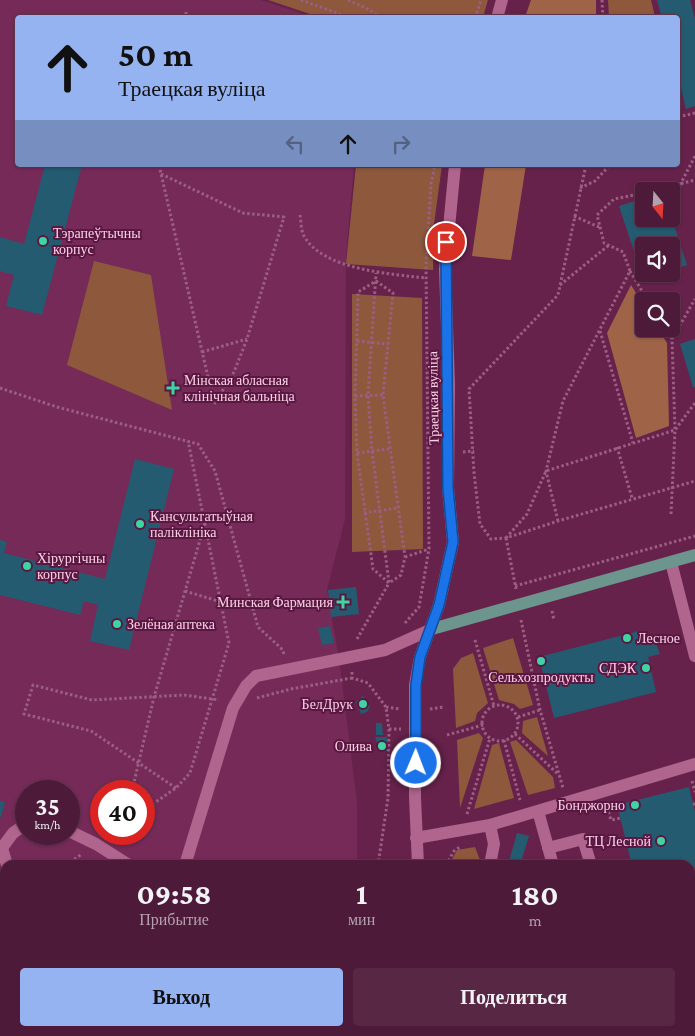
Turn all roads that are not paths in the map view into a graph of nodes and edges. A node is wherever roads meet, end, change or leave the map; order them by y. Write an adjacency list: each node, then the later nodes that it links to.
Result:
1 (502, 0): 2 (street)
2 (498, 15)
3 (455, 167): 6 (street, Траецкая вуліца)
4 (695, 555): 5 (main road)
5 (671, 562): 6 (main road); 7 (street)
6 (432, 628): 13 (street, Траецкая вуліца); 17 (street)
7 (695, 656)
8 (695, 764): 9 (street)
9 (538, 810): 10 (street); 14 (street)
10 (490, 825): 13 (street); 19 (street)
11 (15, 832): 15 (street)
12 (80, 836): 16 (street)
13 (416, 838): 18 (street, Траецкая вуліца)
14 (548, 848): 20 (street); 21 (street)
15 (6, 860)
16 (121, 860)
17 (186, 860)
18 (416, 860)
19 (491, 860)
20 (552, 860)
21 (589, 860)

